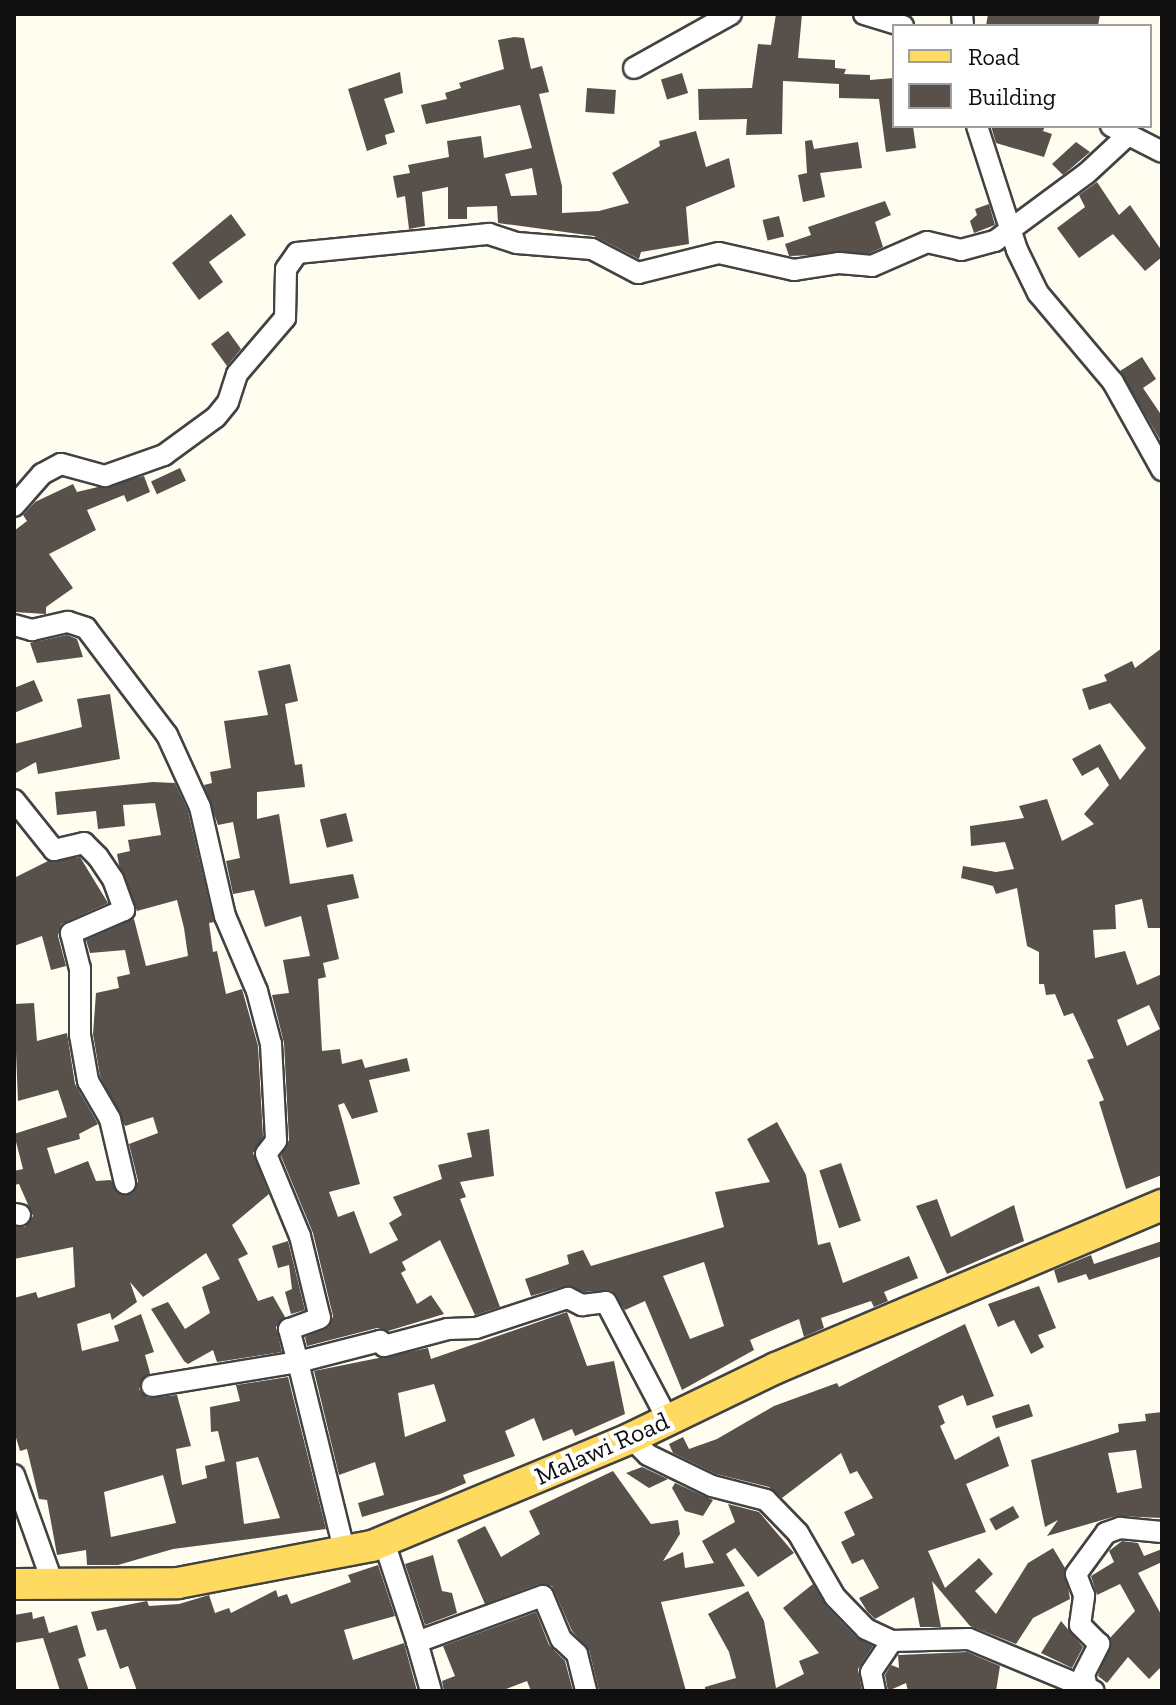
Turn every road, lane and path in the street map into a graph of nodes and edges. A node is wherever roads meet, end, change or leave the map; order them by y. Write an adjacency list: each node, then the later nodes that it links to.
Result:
1 (731, 14): 4 (street)
2 (864, 14): 3 (street)
3 (896, 24)
4 (634, 68)
5 (978, 128): 8 (street)
6 (1120, 131): 7 (street); 8 (street)
7 (1162, 152)
8 (1013, 231): 9 (street); 10 (street)
9 (1162, 470)
10 (14, 506)
11 (14, 625): 15 (street)
12 (14, 800): 13 (street)
13 (125, 1183)
14 (1162, 1205): 17 (main road, Malawi Road)
15 (298, 1362): 16 (street); 17 (street); 22 (street)
16 (152, 1386)
17 (668, 1420): 18 (main road, Malawi Road)
18 (631, 1438): 21 (main road, Malawi Road); 25 (street)
19 (14, 1475): 24 (street)
20 (1162, 1532): 27 (street)
21 (384, 1542): 22 (main road, Malawi Road); 26 (street)
22 (345, 1553): 24 (main road, Malawi Road)
23 (14, 1584): 24 (main road, Malawi Road)
24 (54, 1587)
25 (892, 1641): 27 (street); 30 (street)
26 (417, 1642): 28 (street); 29 (street)
27 (1091, 1689)
28 (431, 1691)
29 (586, 1691)
30 (875, 1691)

